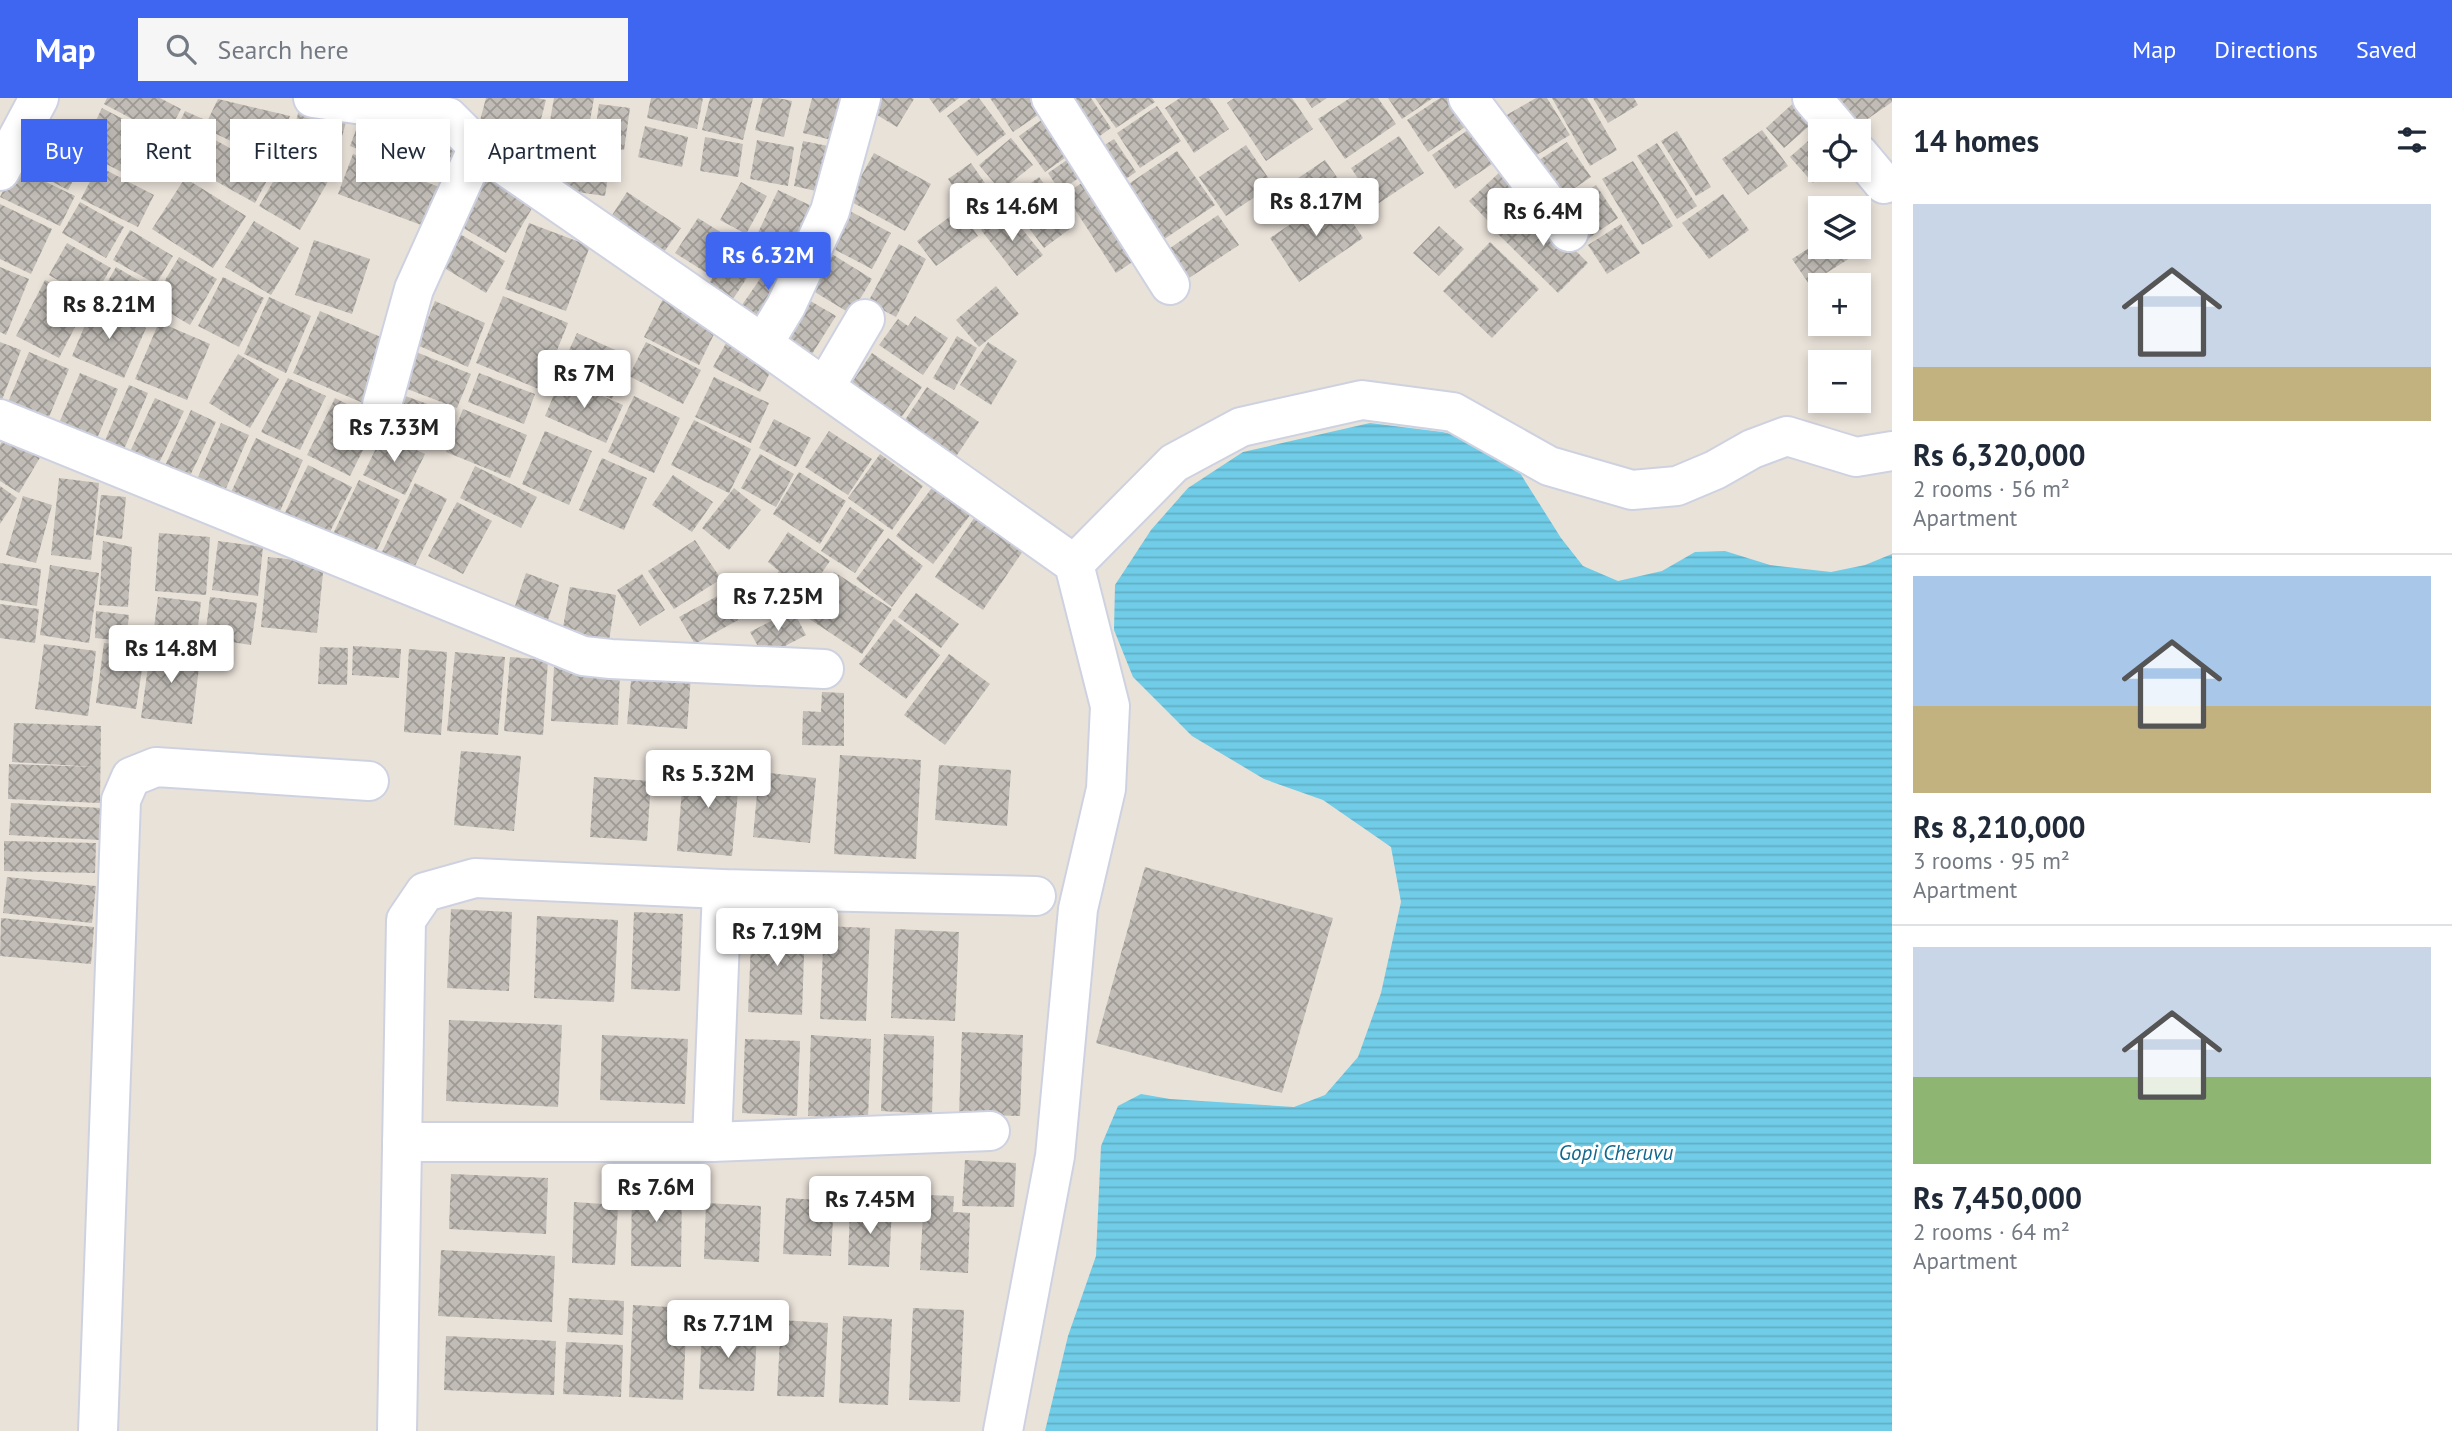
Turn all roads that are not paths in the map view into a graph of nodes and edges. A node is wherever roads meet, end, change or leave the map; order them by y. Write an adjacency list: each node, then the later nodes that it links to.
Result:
1 (39, 98): 11 (street)
2 (313, 98): 7 (street)
3 (861, 98): 18 (street)
4 (1051, 98): 16 (street)
5 (1812, 98): 8 (street)
6 (1483, 103): 15 (street)
7 (453, 108): 9 (street)
8 (1830, 119)
9 (464, 125)
10 (1871, 168): 14 (street)
11 (0, 171)
12 (464, 178): 20 (street)
13 (529, 182): 18 (street)
14 (1884, 184)
15 (1569, 232)
16 (1170, 285)
17 (865, 319): 19 (street)
18 (763, 344): 19 (street)
19 (825, 387): 23 (street)
20 (382, 405)
21 (0, 419): 24 (street)
22 (1892, 451): 23 (street)
23 (1073, 564): 33 (street)
24 (824, 669)
25 (369, 781): 31 (street)
26 (722, 889): 27 (street); 29 (street); 30 (street)
27 (1036, 896)
28 (990, 1131): 30 (street)
29 (402, 1142): 30 (street); 32 (street)
30 (712, 1142)
31 (98, 1431)
32 (397, 1431)
33 (1003, 1431)

